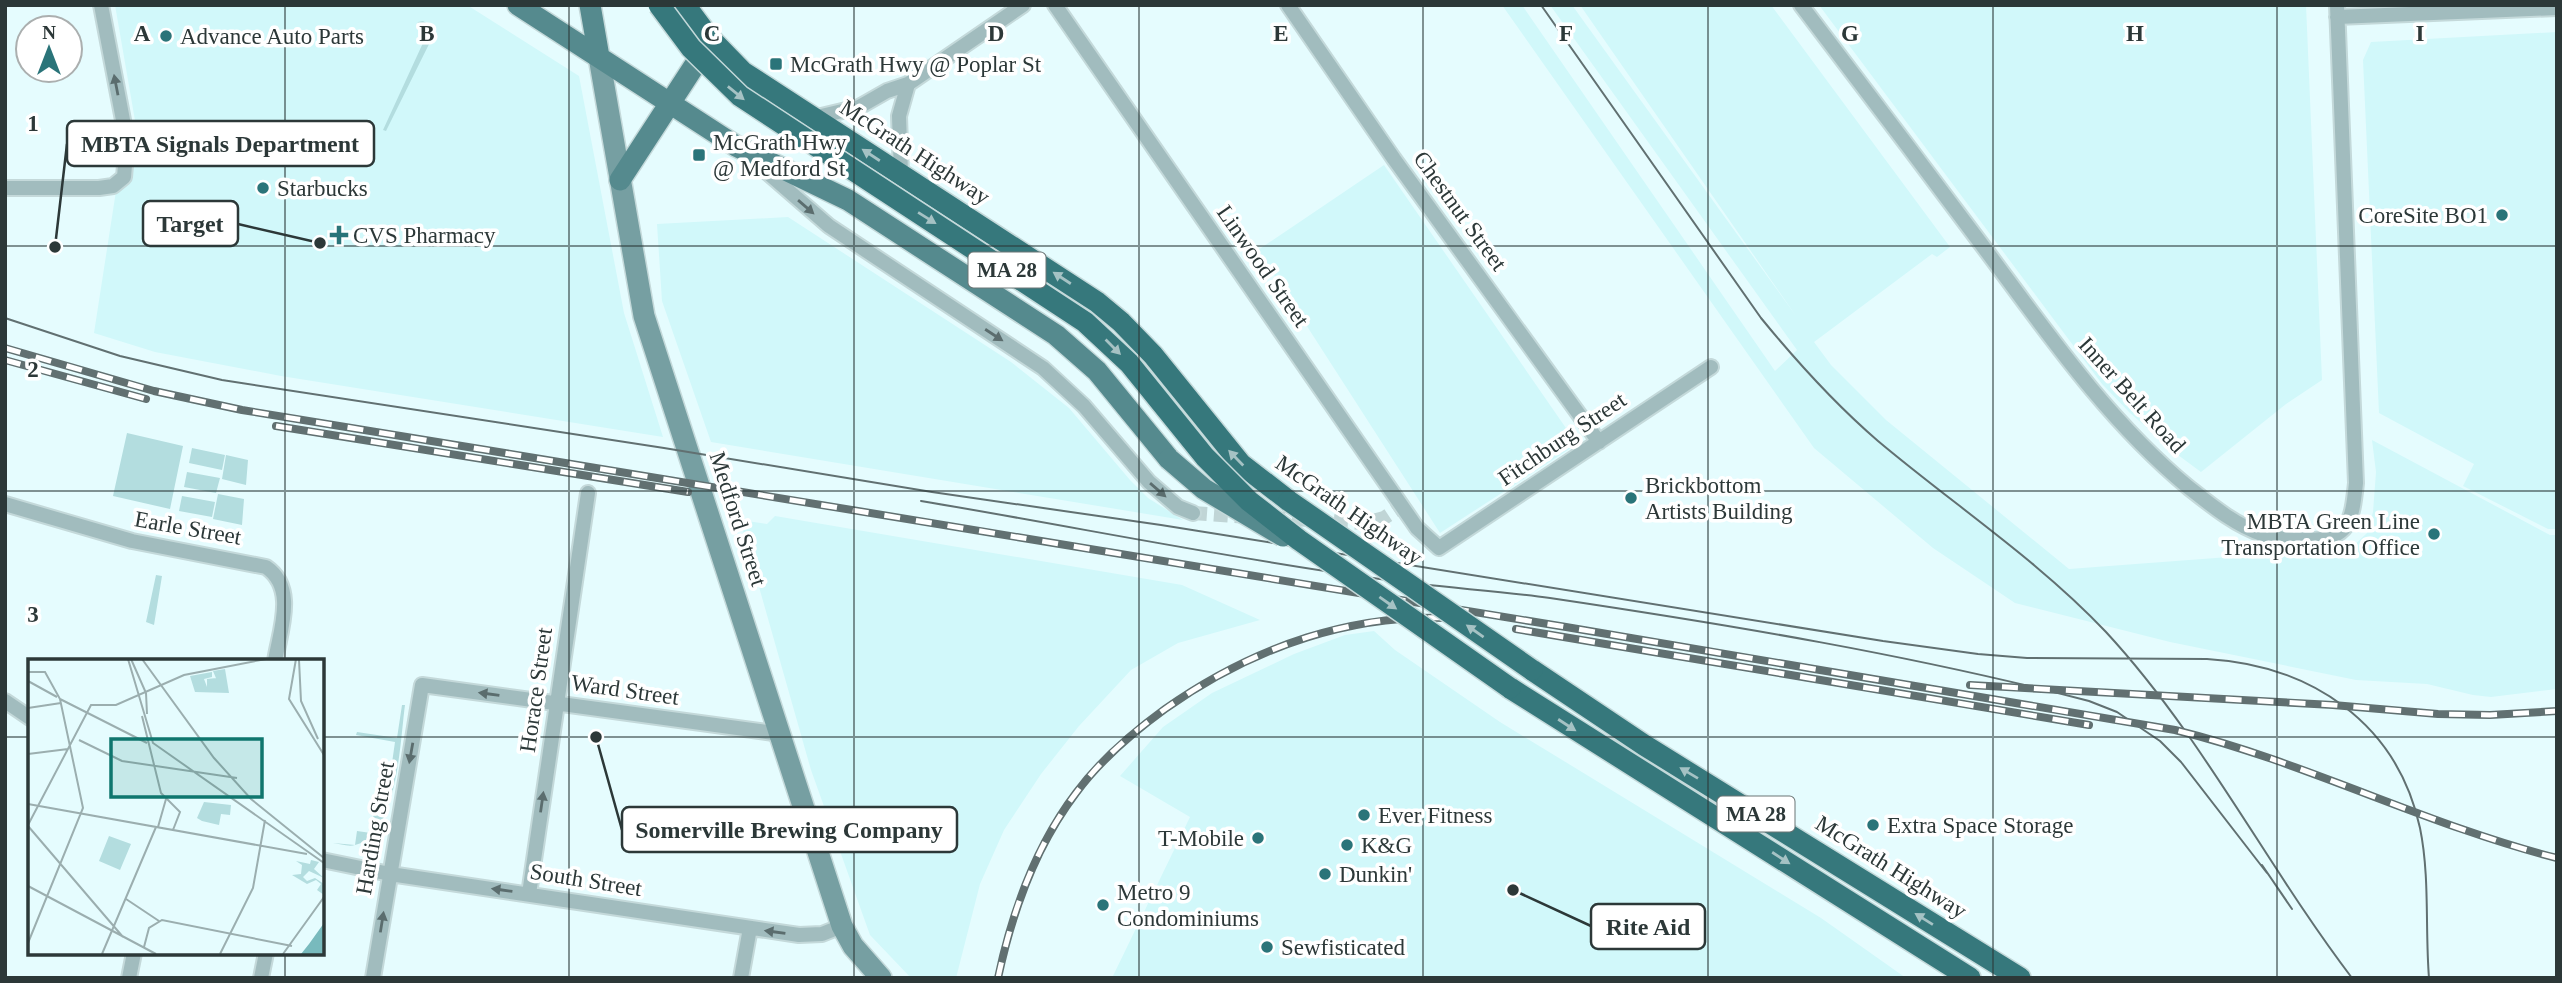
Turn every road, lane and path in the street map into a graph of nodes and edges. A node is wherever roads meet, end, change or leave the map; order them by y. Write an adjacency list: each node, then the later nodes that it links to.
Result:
1 (101, 5): 20 (street, one-way to 1)
2 (518, 5): 13 (main road)
3 (590, 5): 13 (main road)
4 (659, 5): 27 (highway, MA 28, one-way to 27, bridge)
5 (685, 5): 12 (highway, McGrath Highway / MA 28)
6 (1023, 5): 14 (street)
7 (1055, 5): 26 (street, Linwood Street)
8 (1288, 5): 22 (street, Chestnut Street)
9 (1801, 5): 11 (street, Inner Belt Road)
10 (2557, 8): 11 (street)
11 (2337, 11)
12 (697, 15): 15 (main road); 16 (highway, McGrath Highway / MA 28)
13 (599, 57): 15 (main road); 19 (main road, Medford Street)
14 (908, 84): 16 (street); 18 (street)
15 (670, 103): 17 (main road); 19 (main road)
16 (813, 118): 18 (highway, McGrath Highway / MA 28, one-way to 16)
17 (736, 146): 25 (street, one-way to 25); 27 (main road, bridge)
18 (901, 174): 47 (highway, McGrath Highway / MA 28, one-way to 18, bridge)
19 (620, 180): 33 (main road, Medford Street)
20 (5, 188)
21 (1712, 367): 22 (street, Fitchburg Street)
22 (1599, 442): 26 (street, Fitchburg Street)
23 (588, 493): 31 (street, Horace Street)
24 (5, 504): 28 (street, Earle Street)
25 (1192, 513)
26 (1439, 548)
27 (1332, 564): 46 (highway, MA 28, one-way to 46, bridge)
28 (275, 659)
29 (422, 685): 31 (street, Ward Street, one-way to 29); 35 (street, Harding Street, one-way to 35)
30 (5, 701): 32 (street)
31 (557, 704): 33 (street, Ward Street); 36 (street, Horace Street, one-way to 31)
32 (28, 717)
33 (781, 734): 37 (main road, Medford Street)
34 (324, 860): 35 (street, South Street)
35 (390, 874): 36 (street, South Street, one-way to 35); 43 (street, Harding Street, one-way to 35)
36 (529, 894): 38 (street, South Street)
37 (842, 926): 38 (street, South Street, one-way to 38); 45 (main road, Medford Street)
38 (750, 928): 44 (street)
39 (134, 955): 41 (street)
40 (266, 955): 42 (street)
41 (129, 978)
42 (261, 978)
43 (373, 978)
44 (741, 978)
45 (881, 978)
46 (1970, 978)
47 (2020, 978)

